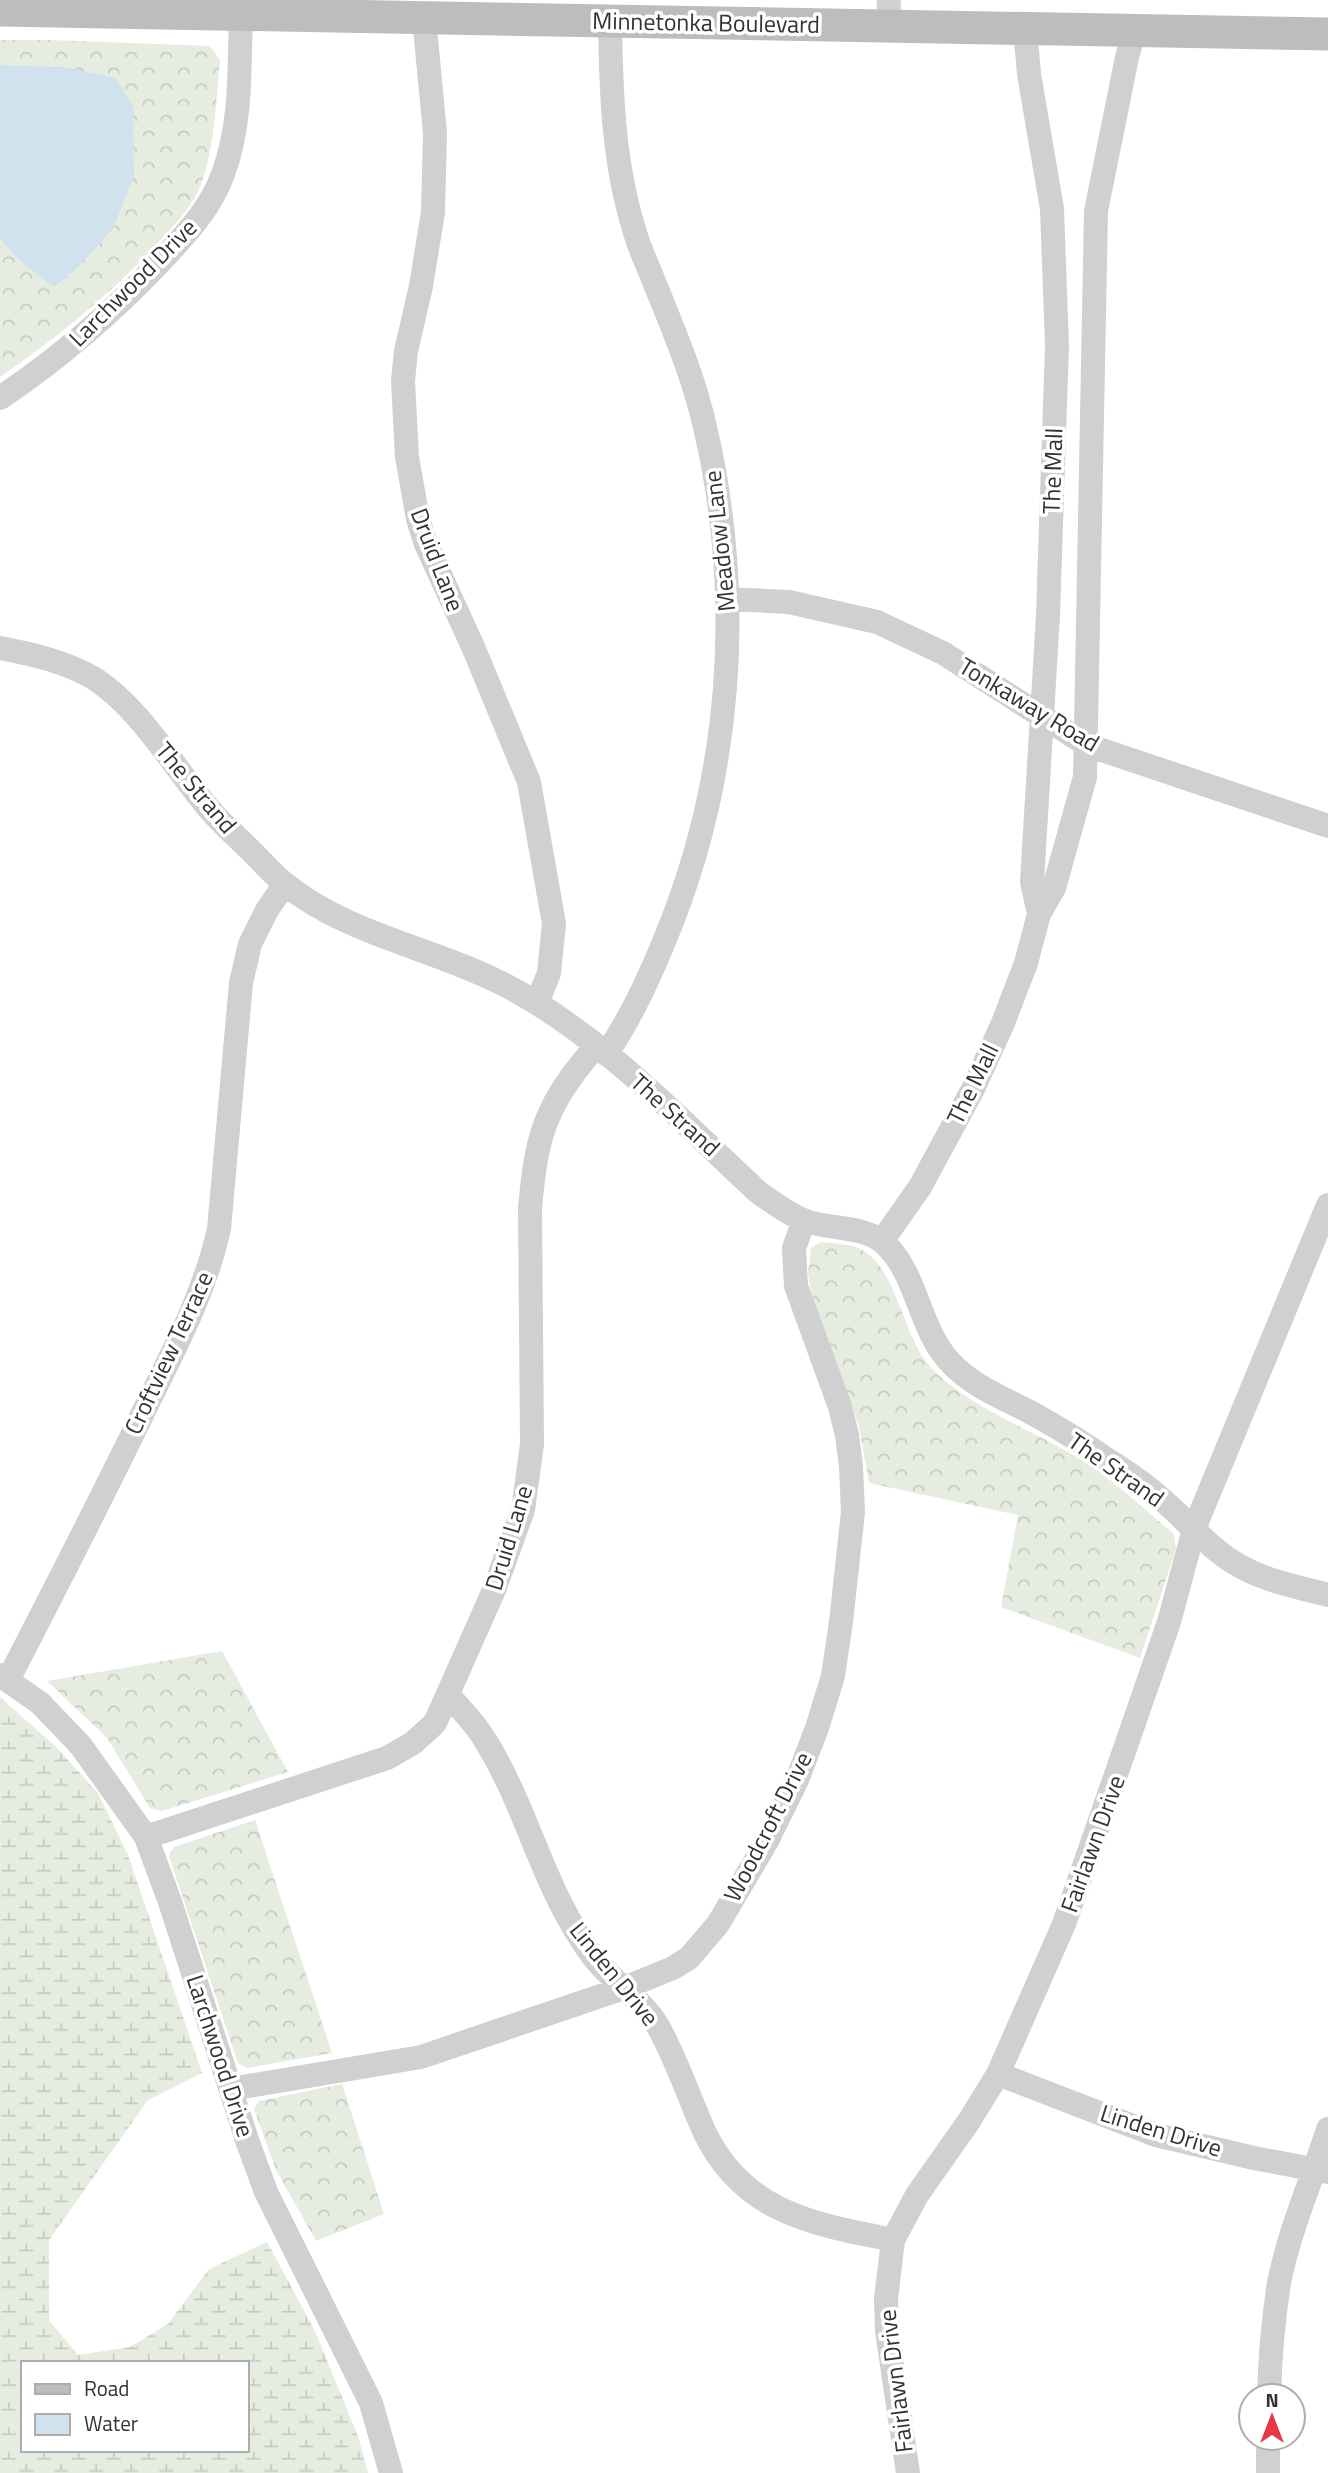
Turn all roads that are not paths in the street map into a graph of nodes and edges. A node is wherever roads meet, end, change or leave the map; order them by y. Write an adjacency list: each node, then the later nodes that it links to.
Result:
1 (0, 10): 4 (main road, Minnetonka Boulevard)
2 (407, 12): 4 (main road, Minnetonka Boulevard); 5 (main road, Minnetonka Boulevard); 17 (street, Druid Lane)
3 (888, 13): 5 (main road, Minnetonka Boulevard); 6 (main road, Minnetonka Boulevard)
4 (241, 15): 9 (street, Larchwood Drive)
5 (610, 21): 10 (street, Meadow Lane)
6 (1025, 28): 7 (main road, Minnetonka Boulevard); 12 (street, The Mall)
7 (1135, 30): 8 (main road, Minnetonka Boulevard); 13 (street, The Mall)
8 (1328, 34)
9 (0, 398)
10 (729, 599): 12 (street, Tonkaway Road); 18 (street, Meadow Lane)
11 (0, 648): 15 (street, The Strand)
12 (1042, 718): 13 (street, Tonkaway Road); 16 (street, The Mall)
13 (1087, 745): 14 (street, Tonkaway Road); 16 (street, The Mall)
14 (1328, 826)
15 (285, 884): 17 (street, The Strand); 24 (street, Croftview Terrace)
16 (1040, 914): 21 (street, The Mall)
17 (537, 1003): 18 (street, The Strand)
18 (601, 1050): 20 (street, The Strand); 25 (street, Druid Lane)
19 (1328, 1205): 22 (street, Fairlawn Drive)
20 (804, 1220): 21 (street, The Strand); 27 (street, Woodcroft Drive)
21 (882, 1241): 22 (street, The Strand)
22 (1194, 1530): 23 (street, The Strand); 28 (street, Fairlawn Drive)
23 (1328, 1595)
24 (4, 1677): 26 (street, Larchwood Drive)
25 (448, 1695): 26 (street, Druid Lane); 27 (street, Linden Drive)
26 (146, 1837): 29 (street, Larchwood Drive)
27 (624, 1988): 29 (street, Woodcroft Drive); 32 (street, Linden Drive)
28 (998, 2074): 31 (street, Linden Drive); 32 (street, Fairlawn Drive)
29 (231, 2089): 35 (street, Larchwood Drive)
30 (1328, 2129): 31 (street)
31 (1322, 2170): 33 (street)
32 (893, 2240): 36 (street, Fairlawn Drive)
33 (1269, 2382)
34 (1268, 2452): 37 (street)
35 (391, 2473)
36 (908, 2473)
37 (1268, 2473)

